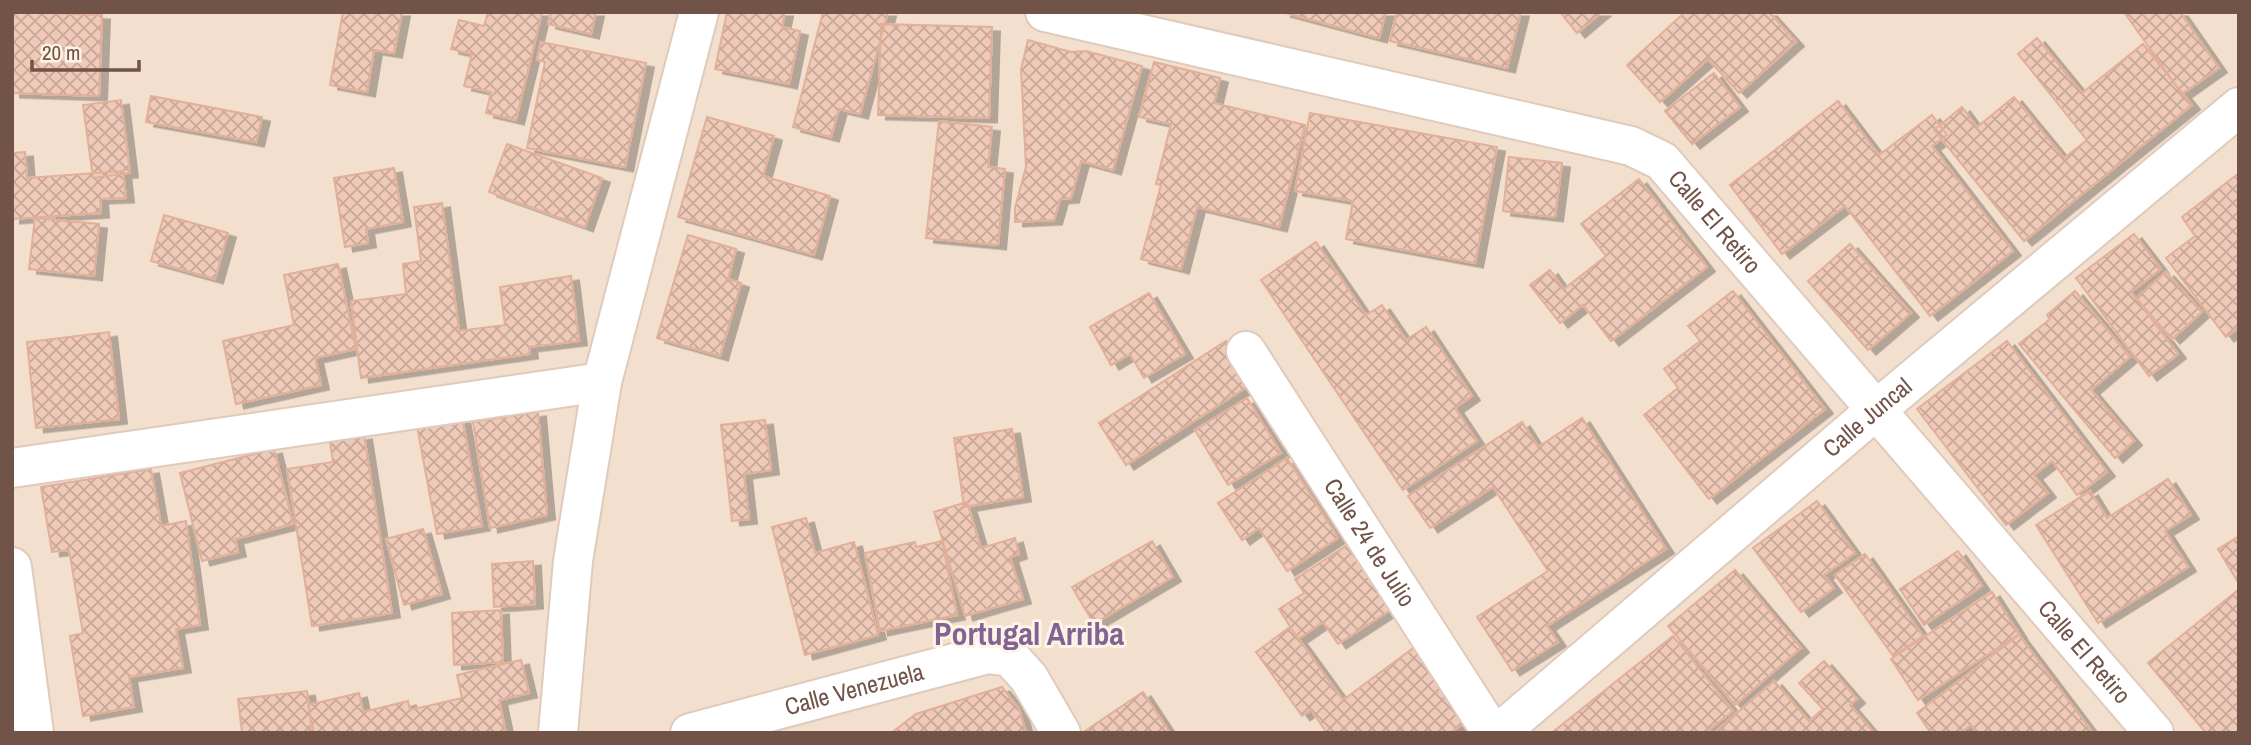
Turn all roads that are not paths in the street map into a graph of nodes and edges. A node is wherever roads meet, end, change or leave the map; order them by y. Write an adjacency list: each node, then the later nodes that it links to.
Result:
1 (699, 12): 5 (street)
2 (1045, 12): 6 (street, Calle El Retiro)
3 (2239, 107): 6 (street, Calle Juncal)
4 (1246, 351): 13 (street, Calle 24 de Julio)
5 (602, 382): 7 (street); 10 (street)
6 (1876, 410): 14 (street, Calle Juncal); 15 (street, Calle El Retiro)
7 (12, 468)
8 (12, 566): 9 (street)
9 (34, 733)
10 (558, 733)
11 (690, 733): 12 (street, Calle Venezuela)
12 (1061, 733)
13 (1492, 733)
14 (1499, 733)
15 (2154, 733)

